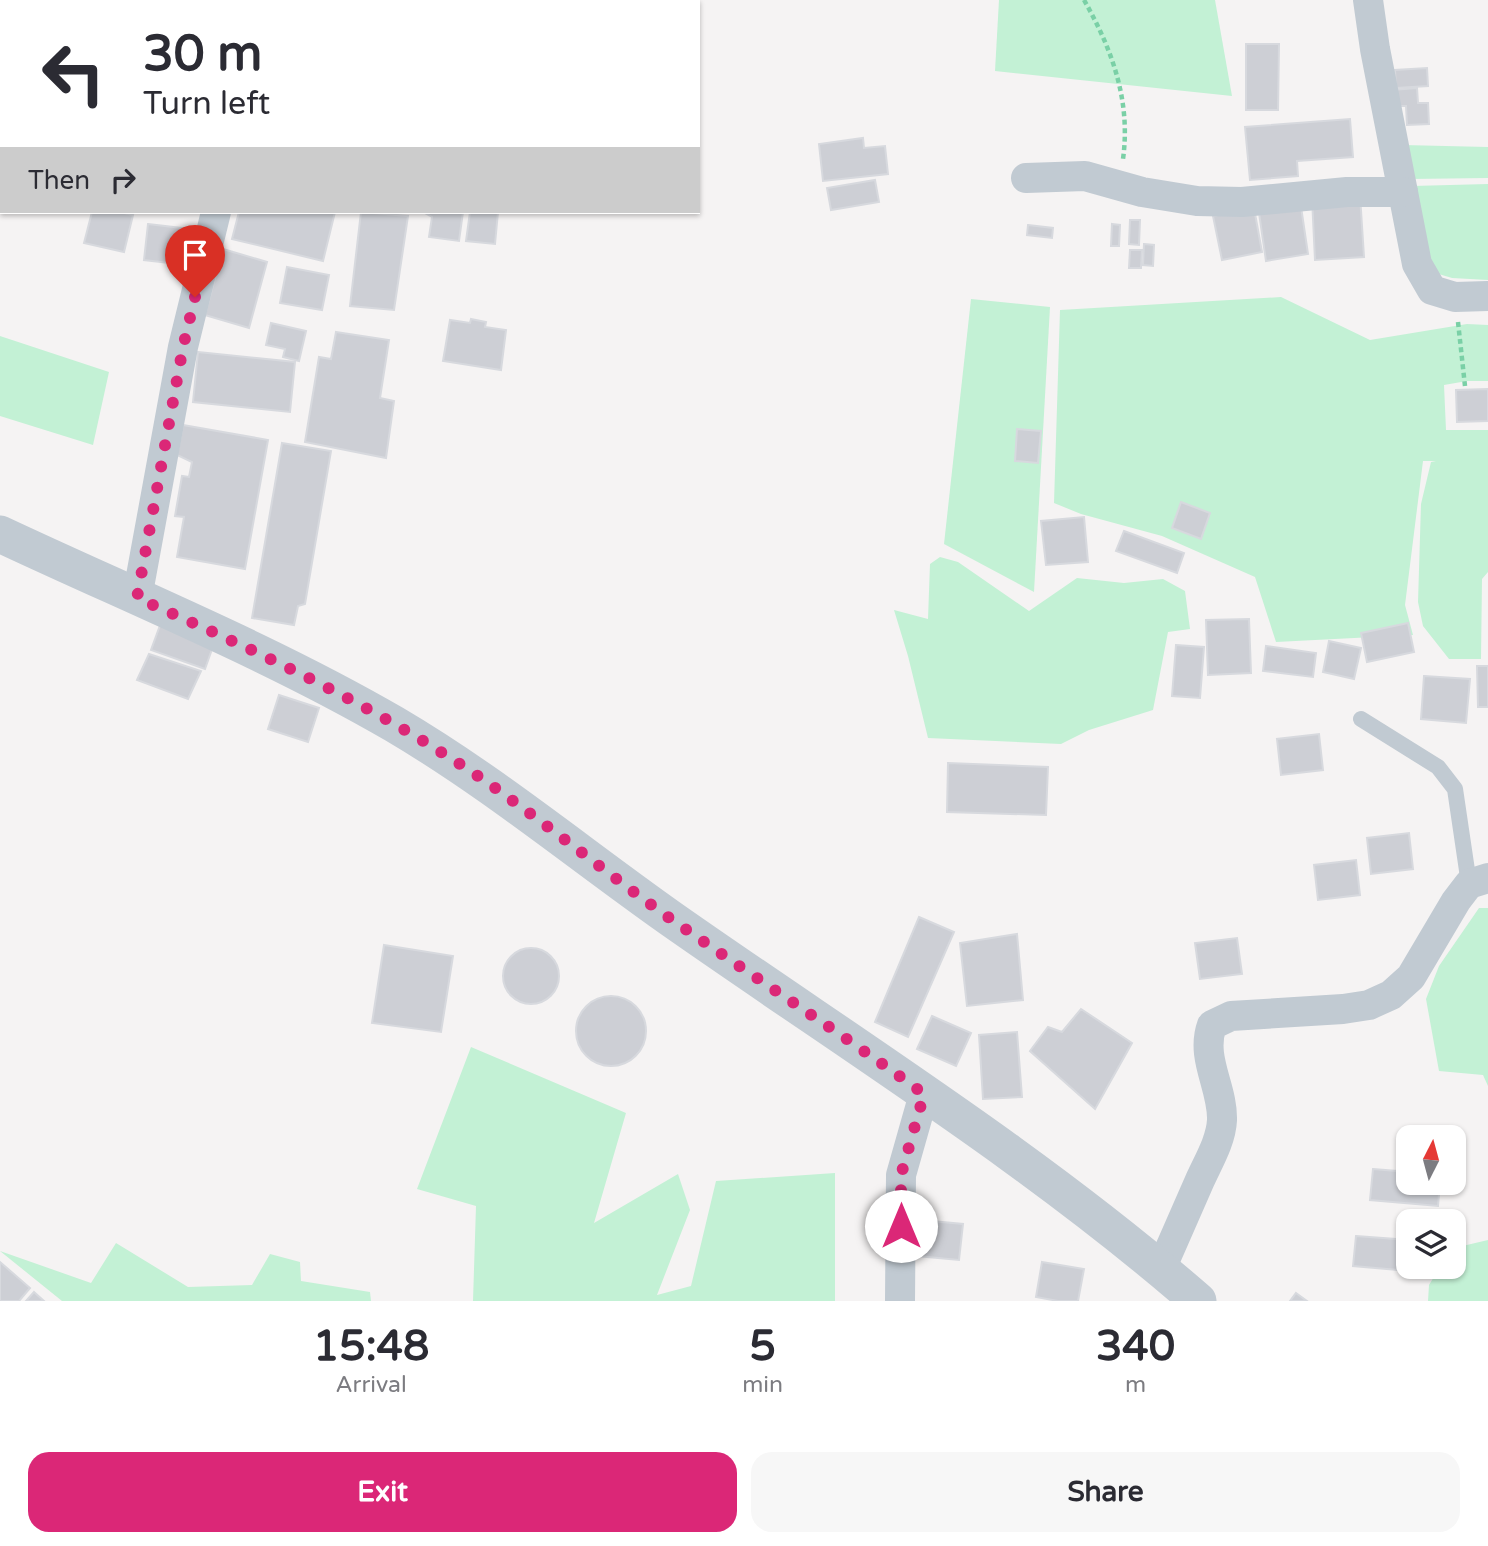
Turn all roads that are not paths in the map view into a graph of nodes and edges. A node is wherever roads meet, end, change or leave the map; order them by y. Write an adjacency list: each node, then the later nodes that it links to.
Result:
1 (1368, 0): 3 (street)
2 (1026, 178): 3 (street)
3 (1403, 192): 5 (street)
4 (216, 214): 7 (street)
5 (1488, 296)
6 (0, 534): 7 (street)
7 (137, 598): 10 (street)
8 (1361, 719): 9 (lane)
9 (1478, 881): 11 (street)
10 (924, 1094): 11 (street); 13 (street)
11 (1161, 1269): 12 (street)
12 (1190, 1299)
13 (900, 1301)

